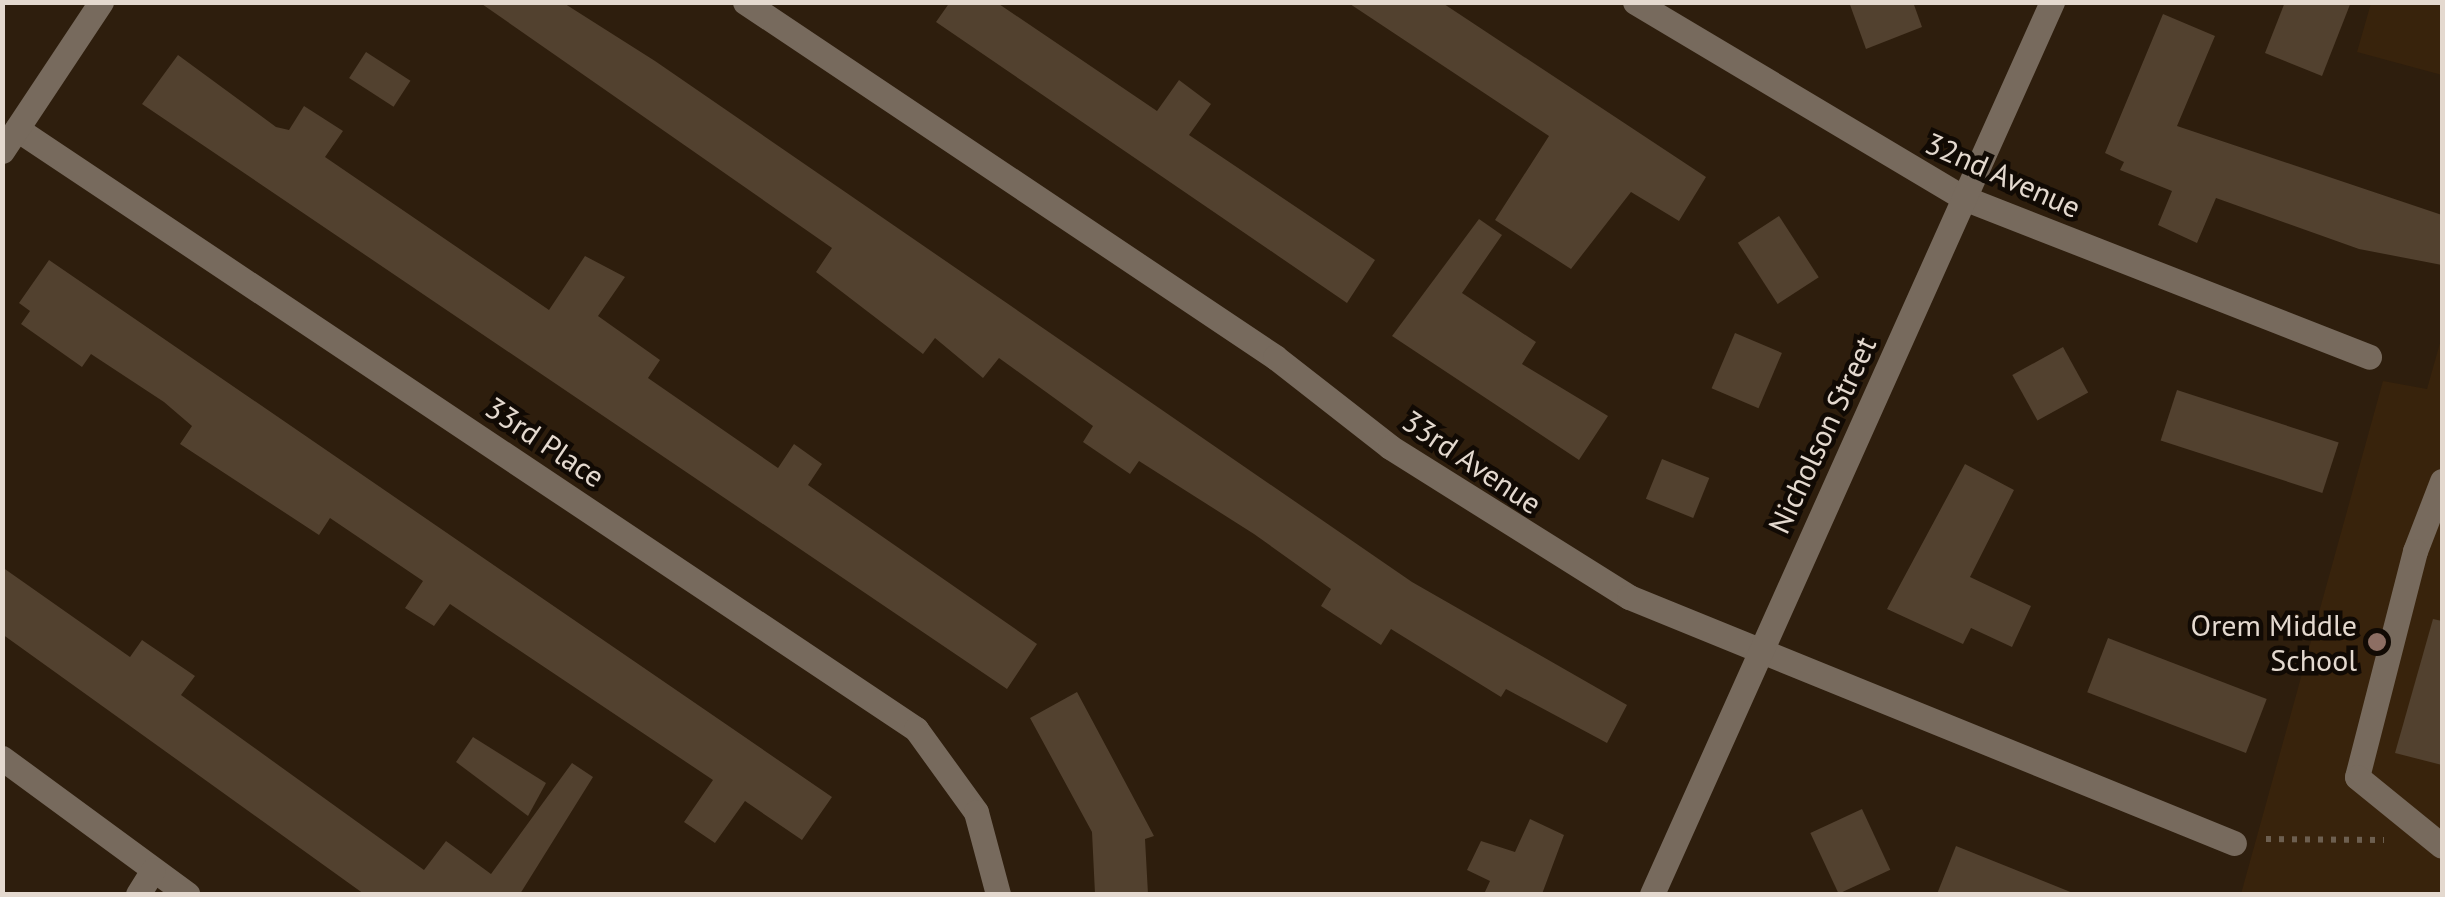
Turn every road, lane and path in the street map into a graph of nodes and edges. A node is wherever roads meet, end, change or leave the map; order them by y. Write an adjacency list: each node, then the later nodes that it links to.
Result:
1 (745, 2): 10 (street, 33rd Avenue)
2 (1635, 2): 7 (street, 32nd Avenue)
3 (2052, 2): 7 (street, Nicholson Street)
4 (94, 4): 5 (street)
5 (17, 129): 6 (street); 17 (street, 33rd Place)
6 (2, 151)
7 (1964, 198): 8 (street, 32nd Avenue); 10 (street, Nicholson Street)
8 (2369, 357)
9 (2442, 481): 13 (street)
10 (1761, 655): 12 (street, 33rd Avenue); 18 (street, Nicholson Street)
11 (2, 758): 14 (street)
12 (2243, 841): 13 (path)
13 (2439, 843)
14 (153, 870): 15 (street); 16 (street)
15 (138, 894)
16 (187, 894)
17 (998, 894)
18 (1652, 894)

